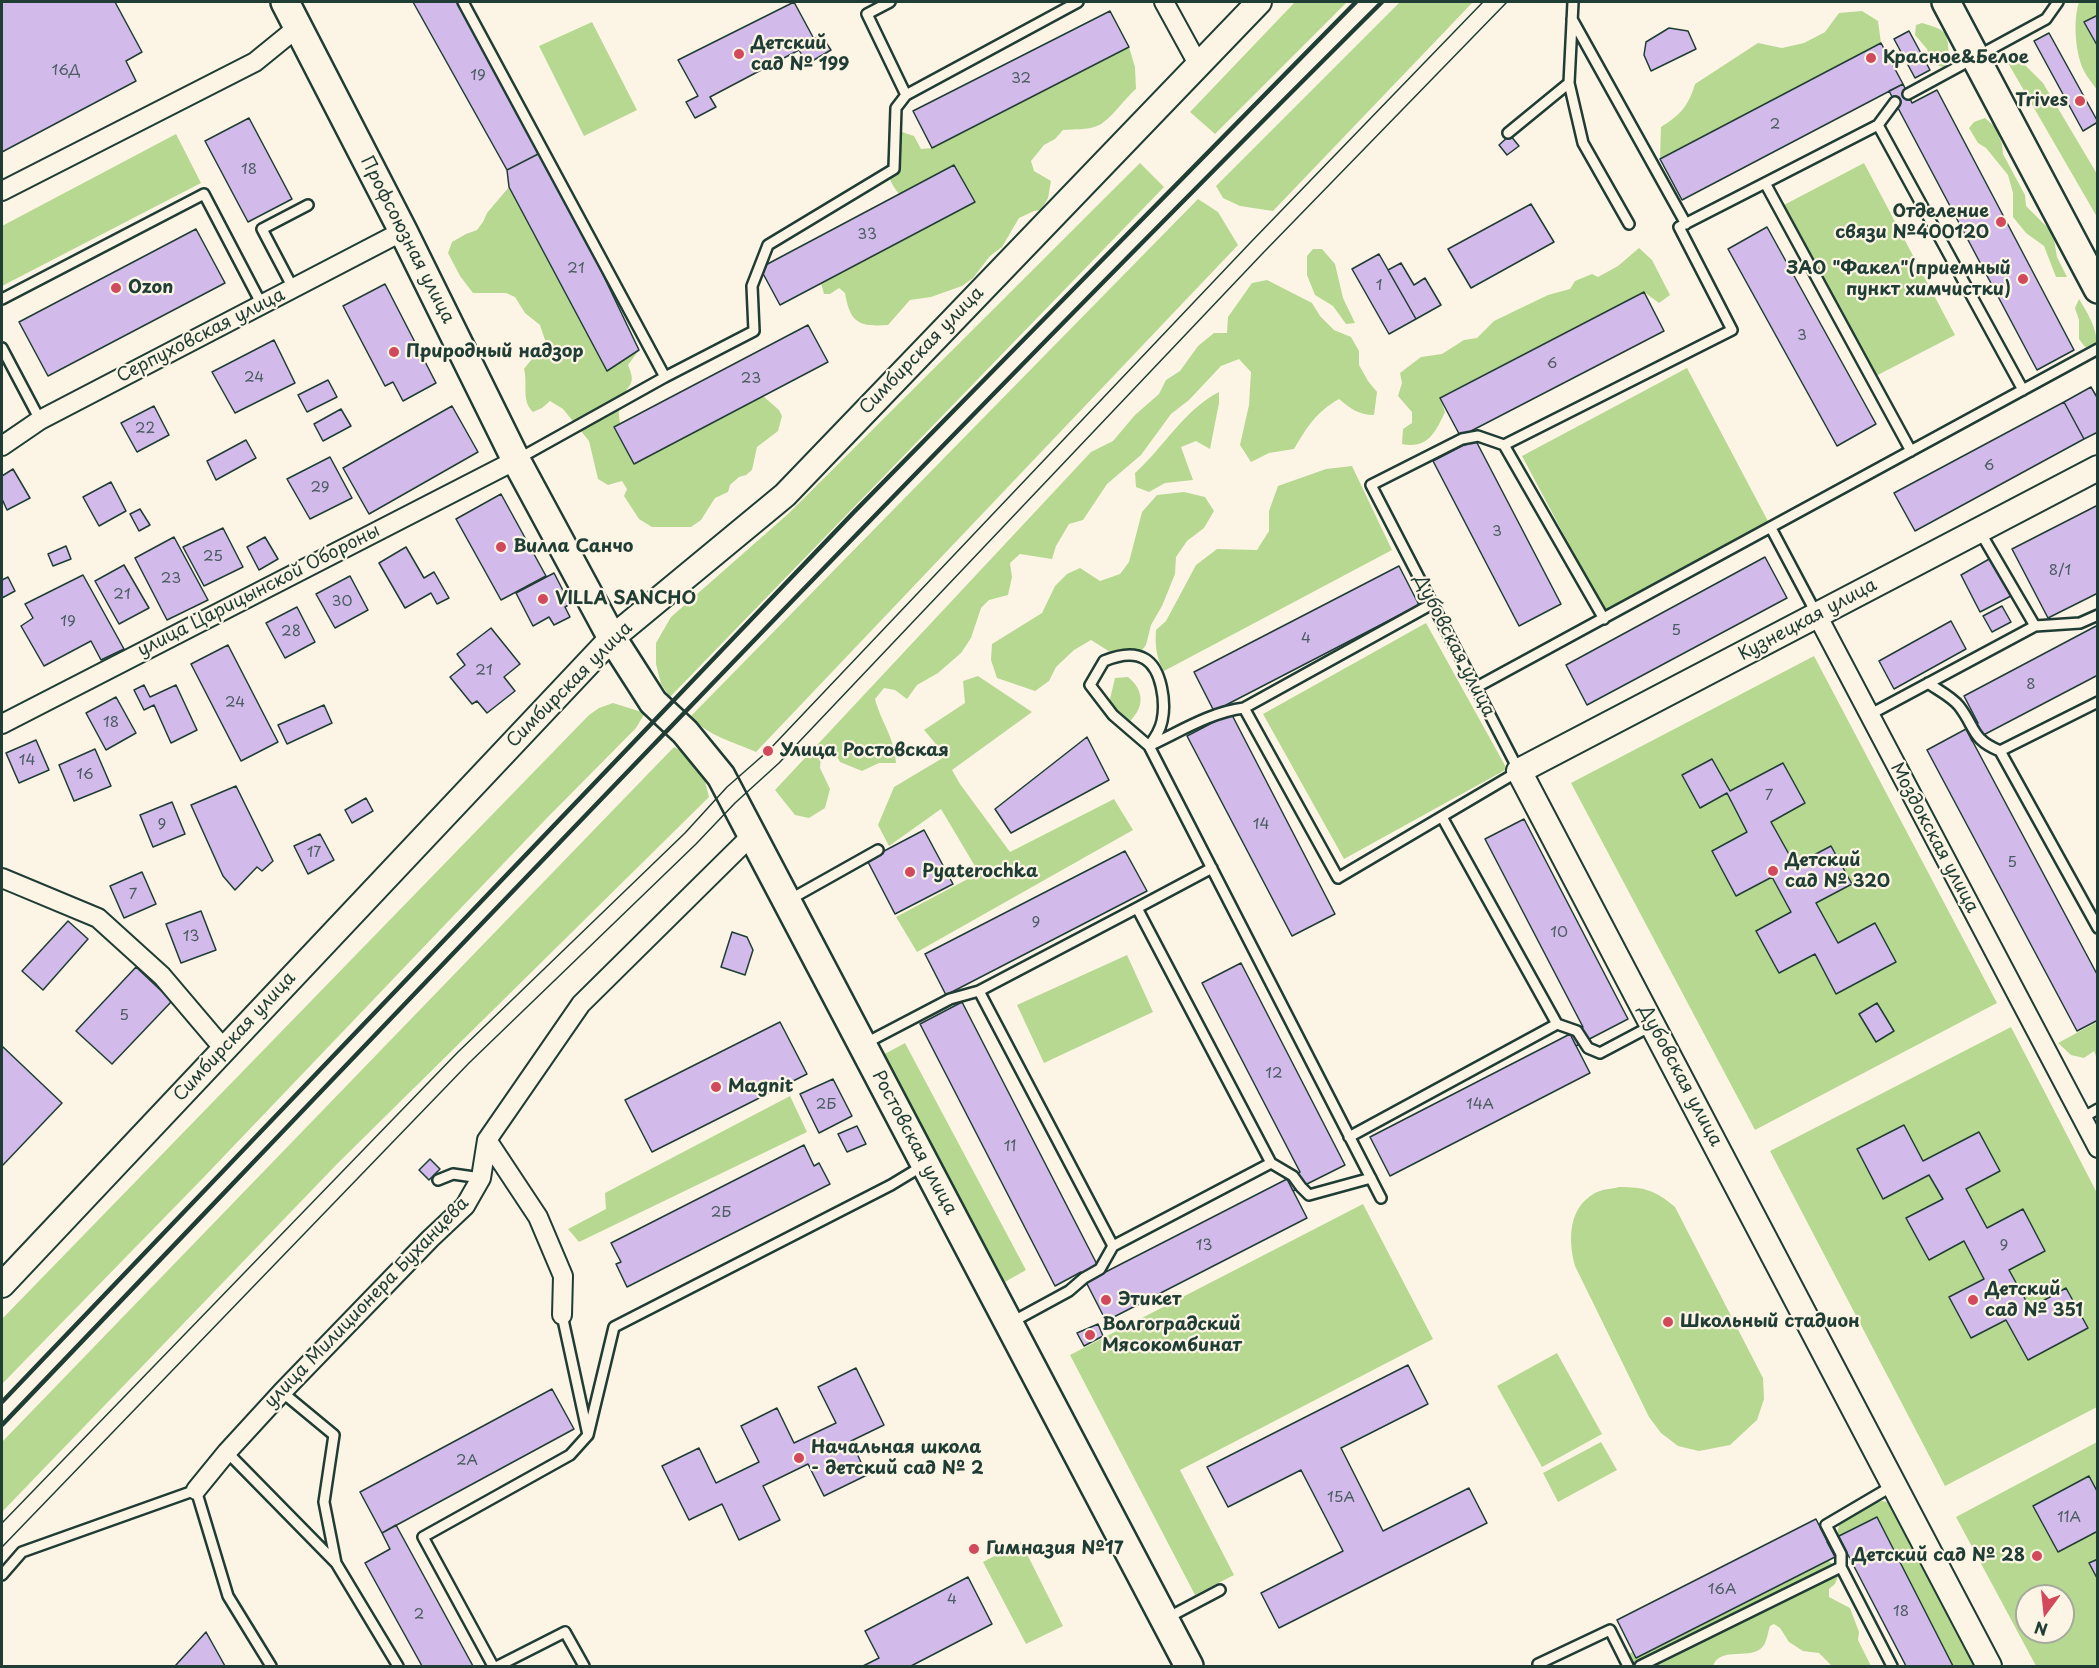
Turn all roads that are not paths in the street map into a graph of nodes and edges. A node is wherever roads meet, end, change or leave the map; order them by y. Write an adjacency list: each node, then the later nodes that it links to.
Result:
1 (285, 2): 11 (main road, Профсоюзная улица)
2 (463, 2): 32 (lane)
3 (890, 2): 16 (lane)
4 (1078, 2): 16 (lane)
5 (1164, 2): 13 (street)
6 (1258, 2): 13 (main road, Симбирская улица)
7 (1573, 2): 10 (lane)
8 (1946, 2): 12 (main road)
9 (2058, 2): 12 (lane)
10 (1572, 19): 14 (lane); 24 (lane)
11 (298, 27): 21 (street); 25 (main road, Профсоюзная улица)
12 (1976, 57): 15 (lane); 27 (main road)
13 (1198, 64): 47 (main road, Симбирская улица)
14 (1569, 82): 19 (lane); 23 (lane)
15 (1908, 94)
16 (906, 95): 32 (lane)
17 (1895, 102): 18 (lane)
18 (1878, 125): 20 (lane); 33 (lane)
19 (1508, 134)
20 (1765, 183): 24 (lane); 37 (lane)
21 (2, 191)
22 (308, 205): 26 (lane)
23 (1629, 224)
24 (1686, 224): 35 (lane)
25 (403, 231): 26 (street, Серпуховская улица); 38 (main road, Профсоюзная улица)
26 (293, 288): 29 (street, Серпуховская улица)
27 (2097, 289)
28 (2, 299): 29 (lane)
29 (262, 305): 34 (street, Серпуховская улица)
30 (2, 348): 34 (lane)
31 (2097, 349): 33 (lane)
32 (664, 377): 38 (lane)
33 (2023, 390): 37 (lane)
34 (40, 420): 36 (street, Серпуховская улица)
35 (1504, 445): 42 (lane, Дубовская улица); 45 (lane)
36 (2, 446)
37 (1911, 451): 40 (lane)
38 (516, 460): 47 (main road, Профсоюзная улица); 53 (street, улица Царицынской Обороны)
39 (2097, 468): 41 (main road, Кузнецкая улица)
40 (1771, 528): 43 (lane, Моздокская улица); 45 (lane)
41 (1979, 530): 43 (main road, Кузнецкая улица); 46 (lane)
42 (1432, 604): 49 (lane, Дубовская улица); 51 (lane)
43 (1817, 615): 52 (street, Моздокская улица); 56 (main road, Кузнецкая улица)
44 (2097, 615): 46 (lane)
45 (1604, 620): 49 (lane)
46 (2035, 626): 48 (lane)
47 (612, 638): 58 (main road, Ростовская улица); 69 (main road, Симбирская улица)
48 (1928, 683): 52 (lane); 55 (lane)
49 (1476, 688): 56 (lane, Дубовская улица)
50 (2097, 702): 55 (lane)
51 (1244, 708): 54 (lane); 57 (lane)
52 (1869, 715): 70 (street, Моздокская улица)
53 (2, 723)
54 (1149, 746): 54 (lane); 60 (lane)
55 (2000, 751): 64 (lane)
56 (1519, 771): 57 (lane); 67 (main road, Дубовская улица)
57 (1442, 817): 66 (lane)
58 (752, 836): 62 (main road, Ростовская улица); 72 (street, улица Милиционера Буханцева)
59 (878, 849): 62 (lane)
60 (1212, 868): 63 (lane); 71 (lane)
61 (2, 878): 69 (street)
62 (787, 901): 68 (main road, Ростовская улица)
63 (1137, 909): 65 (lane); 74 (lane)
64 (2097, 928)
65 (979, 991): 68 (lane); 80 (lane)
66 (1557, 1024): 67 (lane); 71 (lane)
67 (1653, 1024): 87 (main road, Дубовская улица)
68 (862, 1044): 75 (main road, Ростовская улица)
69 (224, 1049): 81 (main road, Симбирская улица)
70 (2090, 1114): 73 (street, Моздокская улица)
71 (1349, 1137): 77 (lane)
72 (487, 1140): 76 (street, улица Милиционера Буханцева); 82 (street)
73 (2097, 1148)
74 (1271, 1163): 77 (lane); 80 (lane)
75 (926, 1164): 83 (main road, Ростовская улица); 85 (lane)
76 (481, 1178): 78 (lane); 84 (street, улица Милиционера Буханцева)
77 (1371, 1178): 79 (lane)
78 (438, 1180)
79 (1381, 1198)
80 (1113, 1246): 83 (lane)
81 (3, 1281)
82 (562, 1315): 85 (lane)
83 (1010, 1323): 93 (main road, Ростовская улица)
84 (282, 1392): 86 (street, улица Милиционера Буханцева); 89 (lane)
85 (588, 1435): 96 (lane)
86 (227, 1452): 88 (street, улица Милиционера Буханцева); 89 (lane)
87 (1894, 1485): 90 (lane); 104 (main road, Дубовская улица)
88 (196, 1490): 91 (lane); 94 (lane)
89 (336, 1563): 95 (lane)
90 (1841, 1567): 102 (lane); 103 (lane)
91 (2, 1575)
92 (1220, 1590): 93 (lane)
93 (1165, 1619): 99 (main road, Ростовская улица)
94 (271, 1666)
95 (398, 1666)
96 (493, 1666)
97 (498, 1666): 98 (lane)
98 (584, 1666)
99 (1189, 1666)
100 (1539, 1666): 101 (lane)
101 (1628, 1666)
102 (1640, 1666)
103 (1892, 1666)
104 (1989, 1666)

